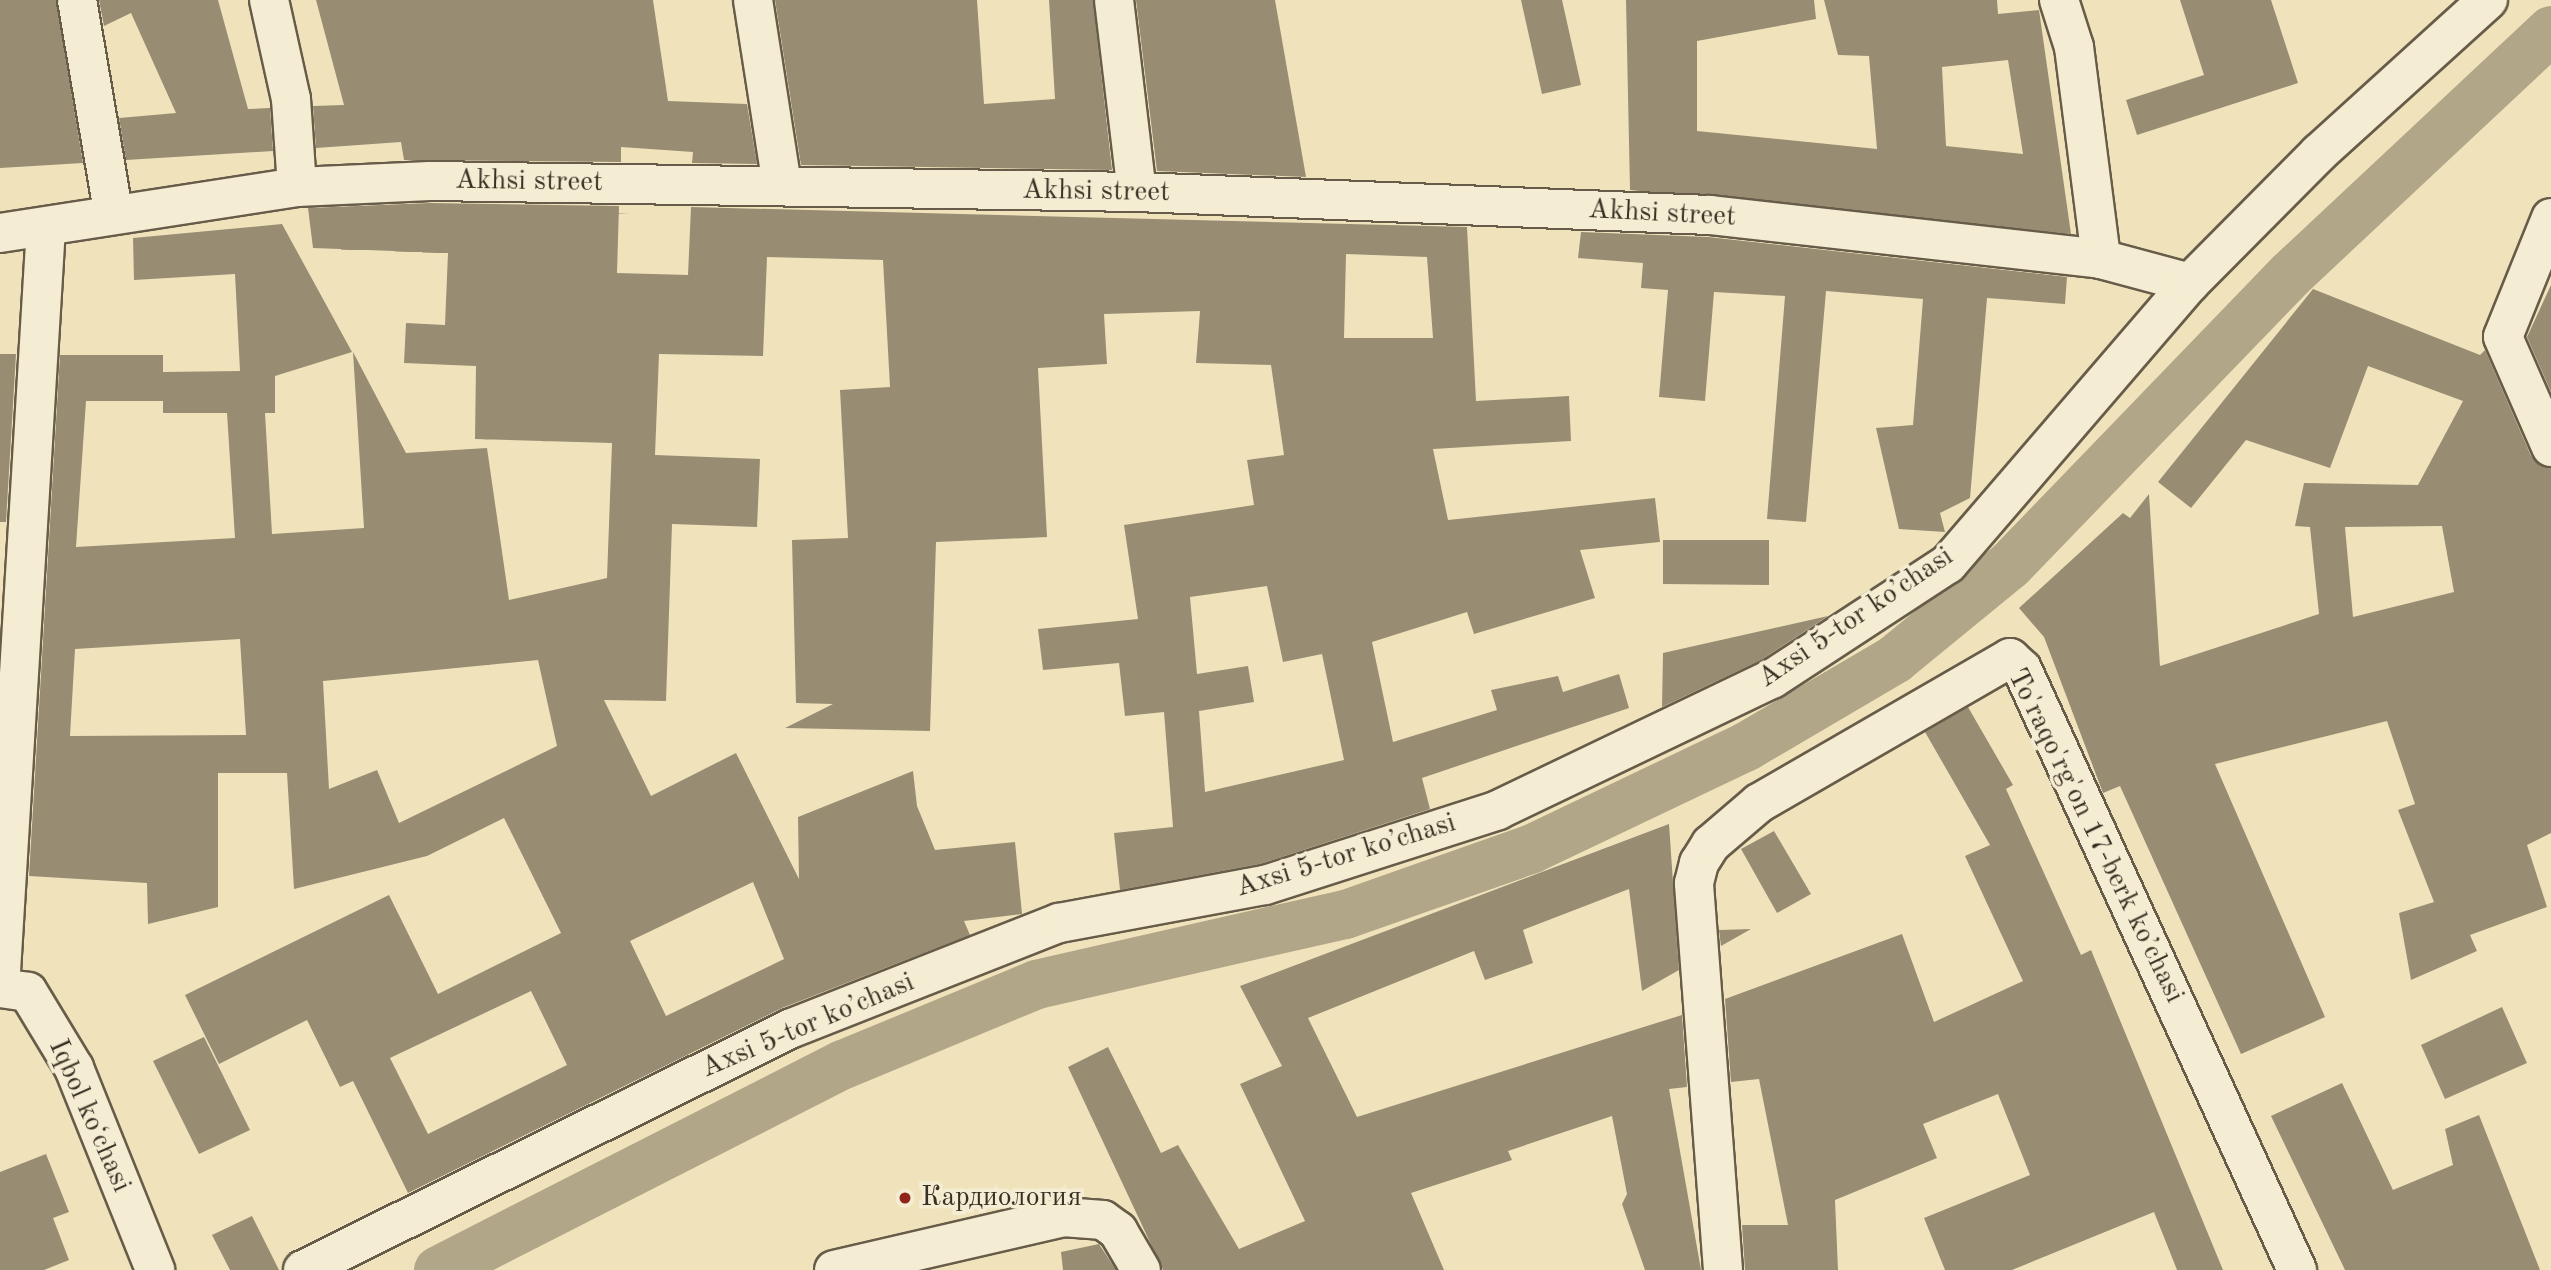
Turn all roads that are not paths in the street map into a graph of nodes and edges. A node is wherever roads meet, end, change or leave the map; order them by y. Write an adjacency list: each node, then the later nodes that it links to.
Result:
1 (77, 0): 10 (street)
2 (269, 0): 8 (street)
3 (753, 0): 7 (street)
4 (1114, 0): 9 (street)
5 (2059, 0): 14 (street)
6 (2488, 0): 15 (street, Аxsi 5-tor koʼchasi)
7 (782, 185): 8 (street, Akhsi street); 9 (street, Akhsi street)
8 (297, 187): 10 (street, Akhsi street)
9 (1137, 192): 14 (street, Akhsi street)
10 (113, 211): 12 (street, Akhsi street)
11 (2551, 218): 16 (street)
12 (46, 227): 13 (street, Akhsi street); 17 (street)
13 (0, 233)
14 (2101, 259): 15 (street, Akhsi street)
15 (2190, 283): 19 (street, Аxsi 5-tor koʼchasi)
16 (2551, 447)
17 (0, 988): 18 (street, Iqbol koʻchasi)
18 (155, 1270)
19 (303, 1270)
20 (834, 1270): 21 (street)
21 (1142, 1270)
22 (1723, 1270): 23 (street, To'raqo'rg'on 17-berk koʼchasi)
23 (2297, 1270)

